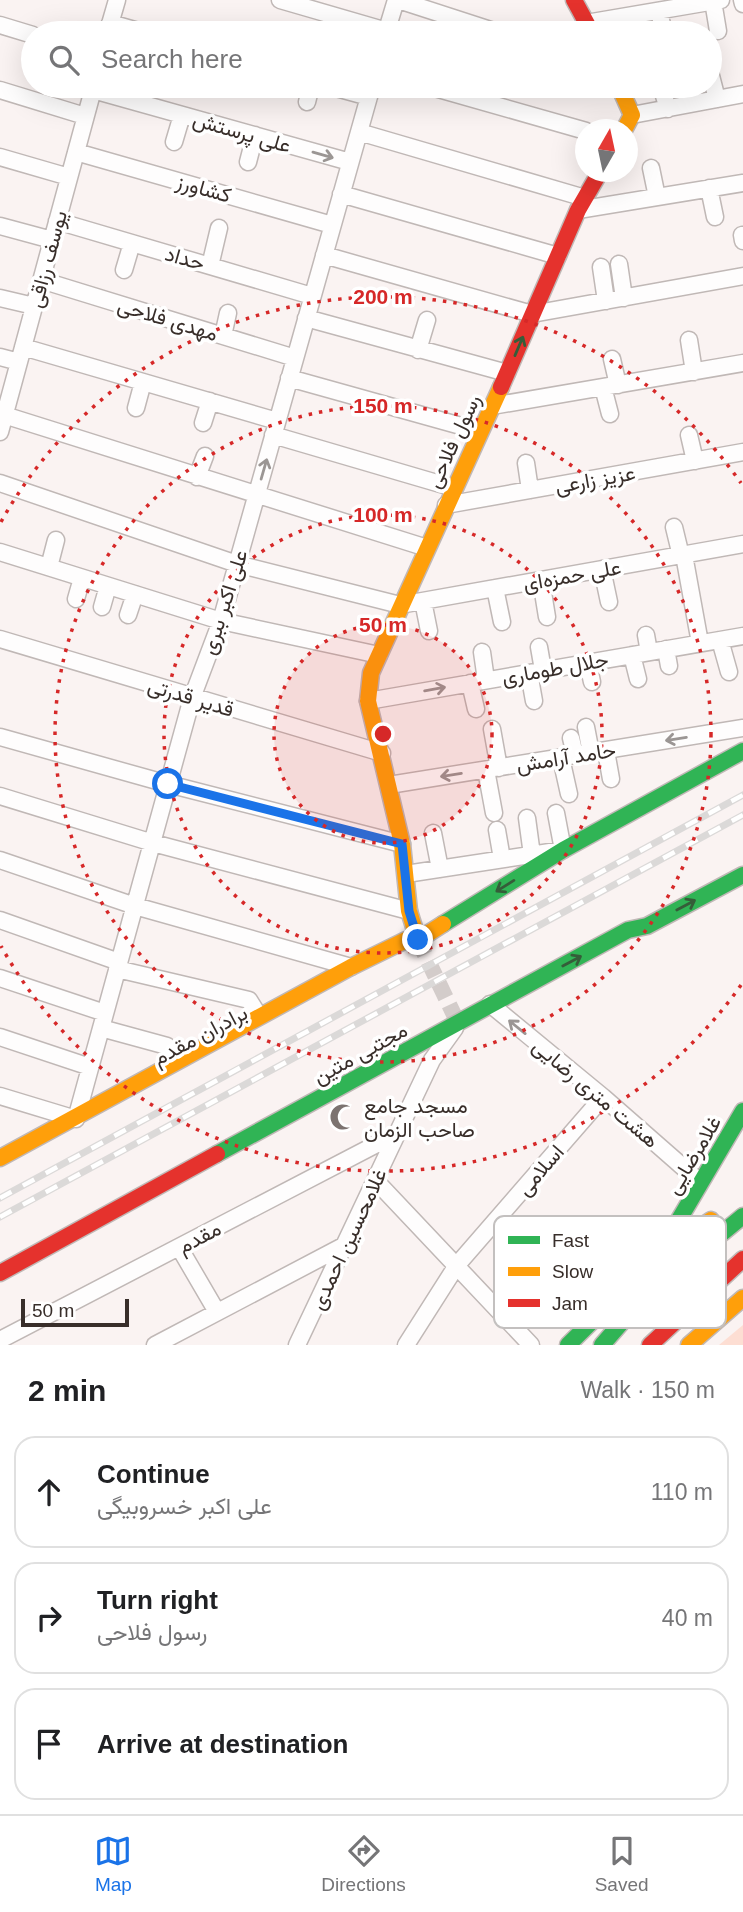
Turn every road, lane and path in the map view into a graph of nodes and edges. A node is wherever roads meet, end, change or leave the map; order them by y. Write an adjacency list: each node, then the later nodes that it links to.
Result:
1 (117, 0): 9 (street)
2 (280, 0): 10 (street)
3 (397, 0): 11 (street); 12 (street)
4 (574, 0): 13 (main road)
5 (622, 0): 8 (street)
6 (707, 1): 7 (street); 16 (street)
7 (659, 11): 8 (street); 15 (street)
8 (625, 17): 14 (street)
9 (111, 21)
10 (350, 21)
11 (390, 21)
12 (463, 21)
13 (585, 21)
14 (612, 21)
15 (661, 21)
16 (714, 21)
17 (0, 25): 18 (street)
18 (21, 31)
19 (0, 90): 21 (street)
20 (743, 94): 29 (street)
21 (21, 96)
22 (26, 98): 32 (street)
23 (90, 98): 32 (street, یوسف رزاقی)
24 (126, 98): 31 (street, علی پرستش)
25 (368, 98): 36 (street, علی اکبر ببری)
26 (470, 98): 35 (street)
27 (622, 98): 33 (main road)
28 (664, 98): 30 (street)
29 (717, 99): 30 (street)
30 (667, 109): 34 (street)
31 (182, 115): 37 (street, علی پرستش); 38 (street)
32 (85, 116): 39 (street, یوسف رزاقی)
33 (627, 119)
34 (637, 119)
35 (575, 128)
36 (359, 132): 42 (street, علی اکبر ببری); 50 (street)
37 (255, 135): 41 (street); 42 (street, علی پرستش, one-way to 42)
38 (174, 142)
39 (76, 152): 44 (street, یوسف رزاقی); 53 (street, کشاورز)
40 (0, 157): 44 (street)
41 (248, 162)
42 (350, 162): 48 (street, علی اکبر ببری)
43 (650, 168): 49 (street)
44 (69, 177): 52 (street, یوسف رزاقی)
45 (594, 182): 50 (main road, رسول فلاحی)
46 (743, 183): 47 (street)
47 (709, 188): 49 (street); 51 (street)
48 (341, 194): 53 (street, علی اکبر ببری); 59 (street)
49 (656, 197): 50 (street)
50 (581, 204): 59 (main road, رسول فلاحی)
51 (715, 217)
52 (57, 221): 56 (street, یوسف رزاقی); 57 (street, حداد)
53 (332, 225): 58 (street, علی اکبر ببری)
54 (0, 226): 56 (street)
55 (219, 228): 61 (street)
56 (52, 240): 65 (street, یوسف رزاقی)
57 (132, 243): 61 (street, حداد); 63 (street)
58 (324, 255): 66 (street, علی اکبر ببری); 72 (street)
59 (558, 256): 72 (main road, رسول فلاحی)
60 (619, 264): 68 (street)
61 (210, 266): 66 (street, حداد)
62 (601, 267): 69 (street)
63 (124, 270)
64 (743, 276): 68 (street)
65 (41, 280): 70 (street, یوسف رزاقی); 75 (street, مهدی فلاحی)
66 (312, 296): 73 (street, علی اکبر ببری)
67 (0, 298): 70 (street)
68 (624, 298): 69 (street)
69 (606, 301): 72 (street)
70 (34, 306): 78 (street, یوسف رزاقی)
71 (228, 313): 75 (street)
72 (532, 314): 84 (main road, رسول فلاحی, one-way to 72)
73 (306, 318): 77 (street); 80 (street, علی اکبر ببری)
74 (427, 320): 77 (street)
75 (223, 336): 80 (street, مهدی فلاحی)
76 (689, 341): 83 (street)
77 (418, 350): 84 (street)
78 (21, 354): 79 (street); 86 (street); 92 (street, یوسف رزاقی)
79 (0, 357)
80 (295, 358): 85 (street, علی اکبر ببری)
81 (612, 359): 87 (street)
82 (743, 363): 83 (street)
83 (694, 372): 87 (street)
84 (507, 373): 89 (main road, رسول فلاحی)
85 (289, 378): 94 (street, علی اکبر ببری); 95 (street)
86 (143, 382): 88 (street); 90 (street)
87 (610, 386): 89 (street); 91 (street)
88 (210, 401): 93 (street); 94 (street)
89 (492, 406): 95 (main road, رسول فلاحی)
90 (136, 408)
91 (610, 414)
92 (4, 415): 96 (street, یوسف رزاقی); 102 (street)
93 (202, 423)
94 (275, 428): 104 (street); 106 (street, علی اکبر ببری, one-way to 94)
95 (479, 431): 104 (main road, رسول فلاحی)
96 (0, 432)
97 (689, 435): 100 (street)
98 (743, 452): 100 (street, عزیز زارعی)
99 (205, 456): 102 (street)
100 (695, 461): 105 (street, عزیز زارعی)
101 (526, 463): 105 (street)
102 (197, 477): 106 (street)
103 (0, 483): 114 (street)
104 (454, 488): 107 (main road, رسول فلاحی)
105 (530, 490): 107 (street, عزیز زارعی)
106 (256, 496): 111 (street); 114 (street, علی اکبر ببری)
107 (446, 505): 111 (main road, رسول فلاحی)
108 (674, 527): 113 (street)
109 (56, 540): 115 (street)
110 (743, 544): 113 (street, علی حمزه‌ای)
111 (427, 548): 125 (main road, رسول فلاحی)
112 (0, 552): 115 (street)
113 (683, 555): 116 (street, علی حمزه‌ای); 136 (street)
114 (237, 564): 125 (street); 129 (street, علی اکبر ببری)
115 (48, 567): 117 (street)
116 (602, 569): 118 (street, علی حمزه‌ای); 124 (street)
117 (82, 578): 119 (street); 122 (street)
118 (541, 580): 120 (street, علی حمزه‌ای); 128 (street)
119 (108, 586): 121 (street); 126 (street)
120 (495, 589): 123 (street, علی حمزه‌ای); 130 (street)
121 (135, 594): 127 (street); 129 (street)
122 (76, 599)
123 (423, 601): 125 (street, علی حمزه‌ای); 131 (street)
124 (609, 602)
125 (400, 605): 140 (main road, رسول فلاحی)
126 (102, 607)
127 (128, 615)
128 (547, 617)
129 (221, 621): 140 (street); 149 (street, علی اکبر ببری)
130 (502, 622)
131 (429, 631)
132 (646, 635): 138 (street)
133 (743, 636): 135 (street, جلال طوماری)
134 (0, 639): 149 (street, قدیر قدرتی)
135 (720, 639): 136 (street, جلال طوماری); 145 (street)
136 (700, 643): 138 (street, جلال طوماری)
137 (539, 647): 144 (street)
138 (658, 650): 141 (street, جلال طوماری); 143 (street)
139 (481, 652): 147 (street)
140 (379, 654): 150 (main road, رسول فلاحی)
141 (632, 655): 142 (street, جلال طوماری); 146 (street)
142 (588, 663): 144 (street, جلال طوماری); 148 (street)
143 (669, 666)
144 (536, 672): 147 (street, جلال طوماری); 151 (street)
145 (729, 672)
146 (638, 679)
147 (478, 681): 150 (street, جلال طوماری, one-way to 147); 152 (street)
148 (592, 682)
149 (192, 698): 159 (street, قدیر قدرتی); 164 (street, علی اکبر ببری)
150 (368, 701): 159 (main road, رسول فلاحی)
151 (534, 701)
152 (476, 709)
153 (586, 727): 160 (street)
154 (743, 728): 160 (street, حامد آرامش, one-way to 160)
155 (492, 729): 162 (street)
156 (0, 737): 164 (street)
157 (571, 738): 160 (street)
158 (743, 751): 175 (main road, برادران مقدم)
159 (382, 753): 165 (main road, رسول فلاحی)
160 (583, 754): 162 (street, حامد آرامش); 163 (street); 166 (street)
161 (743, 768): 175 (main road)
162 (493, 769): 165 (street, حامد آرامش, one-way to 165); 168 (street)
163 (611, 779)
164 (168, 784): 173 (street, علی اکبر ببری); 174 (street)
165 (389, 785): 174 (main road, رسول فلاحی)
166 (569, 794)
167 (0, 796): 173 (street)
168 (494, 813)
169 (556, 813): 175 (street)
170 (527, 818): 176 (street)
171 (497, 830): 177 (street)
172 (433, 833): 180 (street)
173 (153, 843): 183 (street, علی اکبر ببری); 184 (street)
174 (402, 844): 181 (main road, رسول فلاحی)
175 (563, 850): 176 (street); 187 (main road, برادران مقدم, one-way to 187)
176 (533, 855): 177 (street)
177 (502, 859): 180 (street)
178 (0, 860): 183 (street)
179 (743, 860): 186 (main road)
180 (440, 869): 181 (street)
181 (406, 874): 184 (main road, رسول فلاحی)
182 (743, 875): 186 (main road, مجتبی متین, one-way to 182)
183 (135, 906): 188 (street, علی اکبر ببری); 189 (street)
184 (409, 911): 187 (main road, رسول فلاحی)
185 (0, 920): 188 (street)
186 (628, 930): 191 (main road, مجتبی متین, one-way to 186)
187 (418, 940): 189 (main road, برادران مقدم)
188 (118, 966): 192 (street, علی اکبر ببری); 193 (street)
189 (354, 972): 193 (main road, برادران مقدم)
190 (0, 978): 192 (street)
191 (490, 1004): 194 (main road, مجتبی متین); 199 (street, هشت متری رضایی, one-way to 191)
192 (103, 1020): 196 (street); 197 (street, علی اکبر ببری)
193 (262, 1020): 196 (main road, برادران مقدم)
194 (458, 1023): 202 (street, غلامحسین احمدی); 217 (main road, مجتبی متین)
195 (0, 1037): 197 (street)
196 (181, 1064): 201 (main road, برادران مقدم)
197 (90, 1067): 201 (street, علی اکبر ببری)
198 (0, 1096): 201 (street)
199 (603, 1097): 205 (street, هشت متری رضایی); 207 (street, اسلامی)
200 (743, 1111): 205 (main road, غلامرضایی)
201 (78, 1122): 203 (main road, برادران مقدم)
202 (398, 1133): 204 (street, غلامحسین احمدی); 214 (street, مقدم)
203 (1, 1161)
204 (376, 1181): 213 (street, غلامحسین احمدی); 216 (street)
205 (700, 1182): 208 (main road, غلامرضایی)
206 (743, 1198): 209 (main road)
207 (500, 1216)
208 (681, 1216)
209 (717, 1216)
210 (743, 1216): 212 (main road)
211 (494, 1222): 216 (street, اسلامی)
212 (726, 1230)
213 (347, 1244): 221 (street); 230 (street, غلامحسین احمدی)
214 (180, 1247): 221 (street); 228 (street, مقدم)
215 (743, 1259): 218 (main road)
216 (457, 1265): 220 (street); 231 (street, اسلامی)
217 (0, 1273)
218 (726, 1275)
219 (743, 1298): 222 (main road)
220 (494, 1305)
221 (217, 1312): 229 (street)
222 (726, 1313)
223 (515, 1328): 232 (street)
224 (585, 1328): 233 (main road, غلامرضایی)
225 (617, 1328): 234 (main road)
226 (668, 1328): 235 (main road)
227 (709, 1328): 236 (main road)
228 (0, 1340)
229 (155, 1345)
230 (297, 1345)
231 (406, 1345)
232 (531, 1345)
233 (568, 1345)
234 (602, 1345)
235 (650, 1345)
236 (689, 1345)

